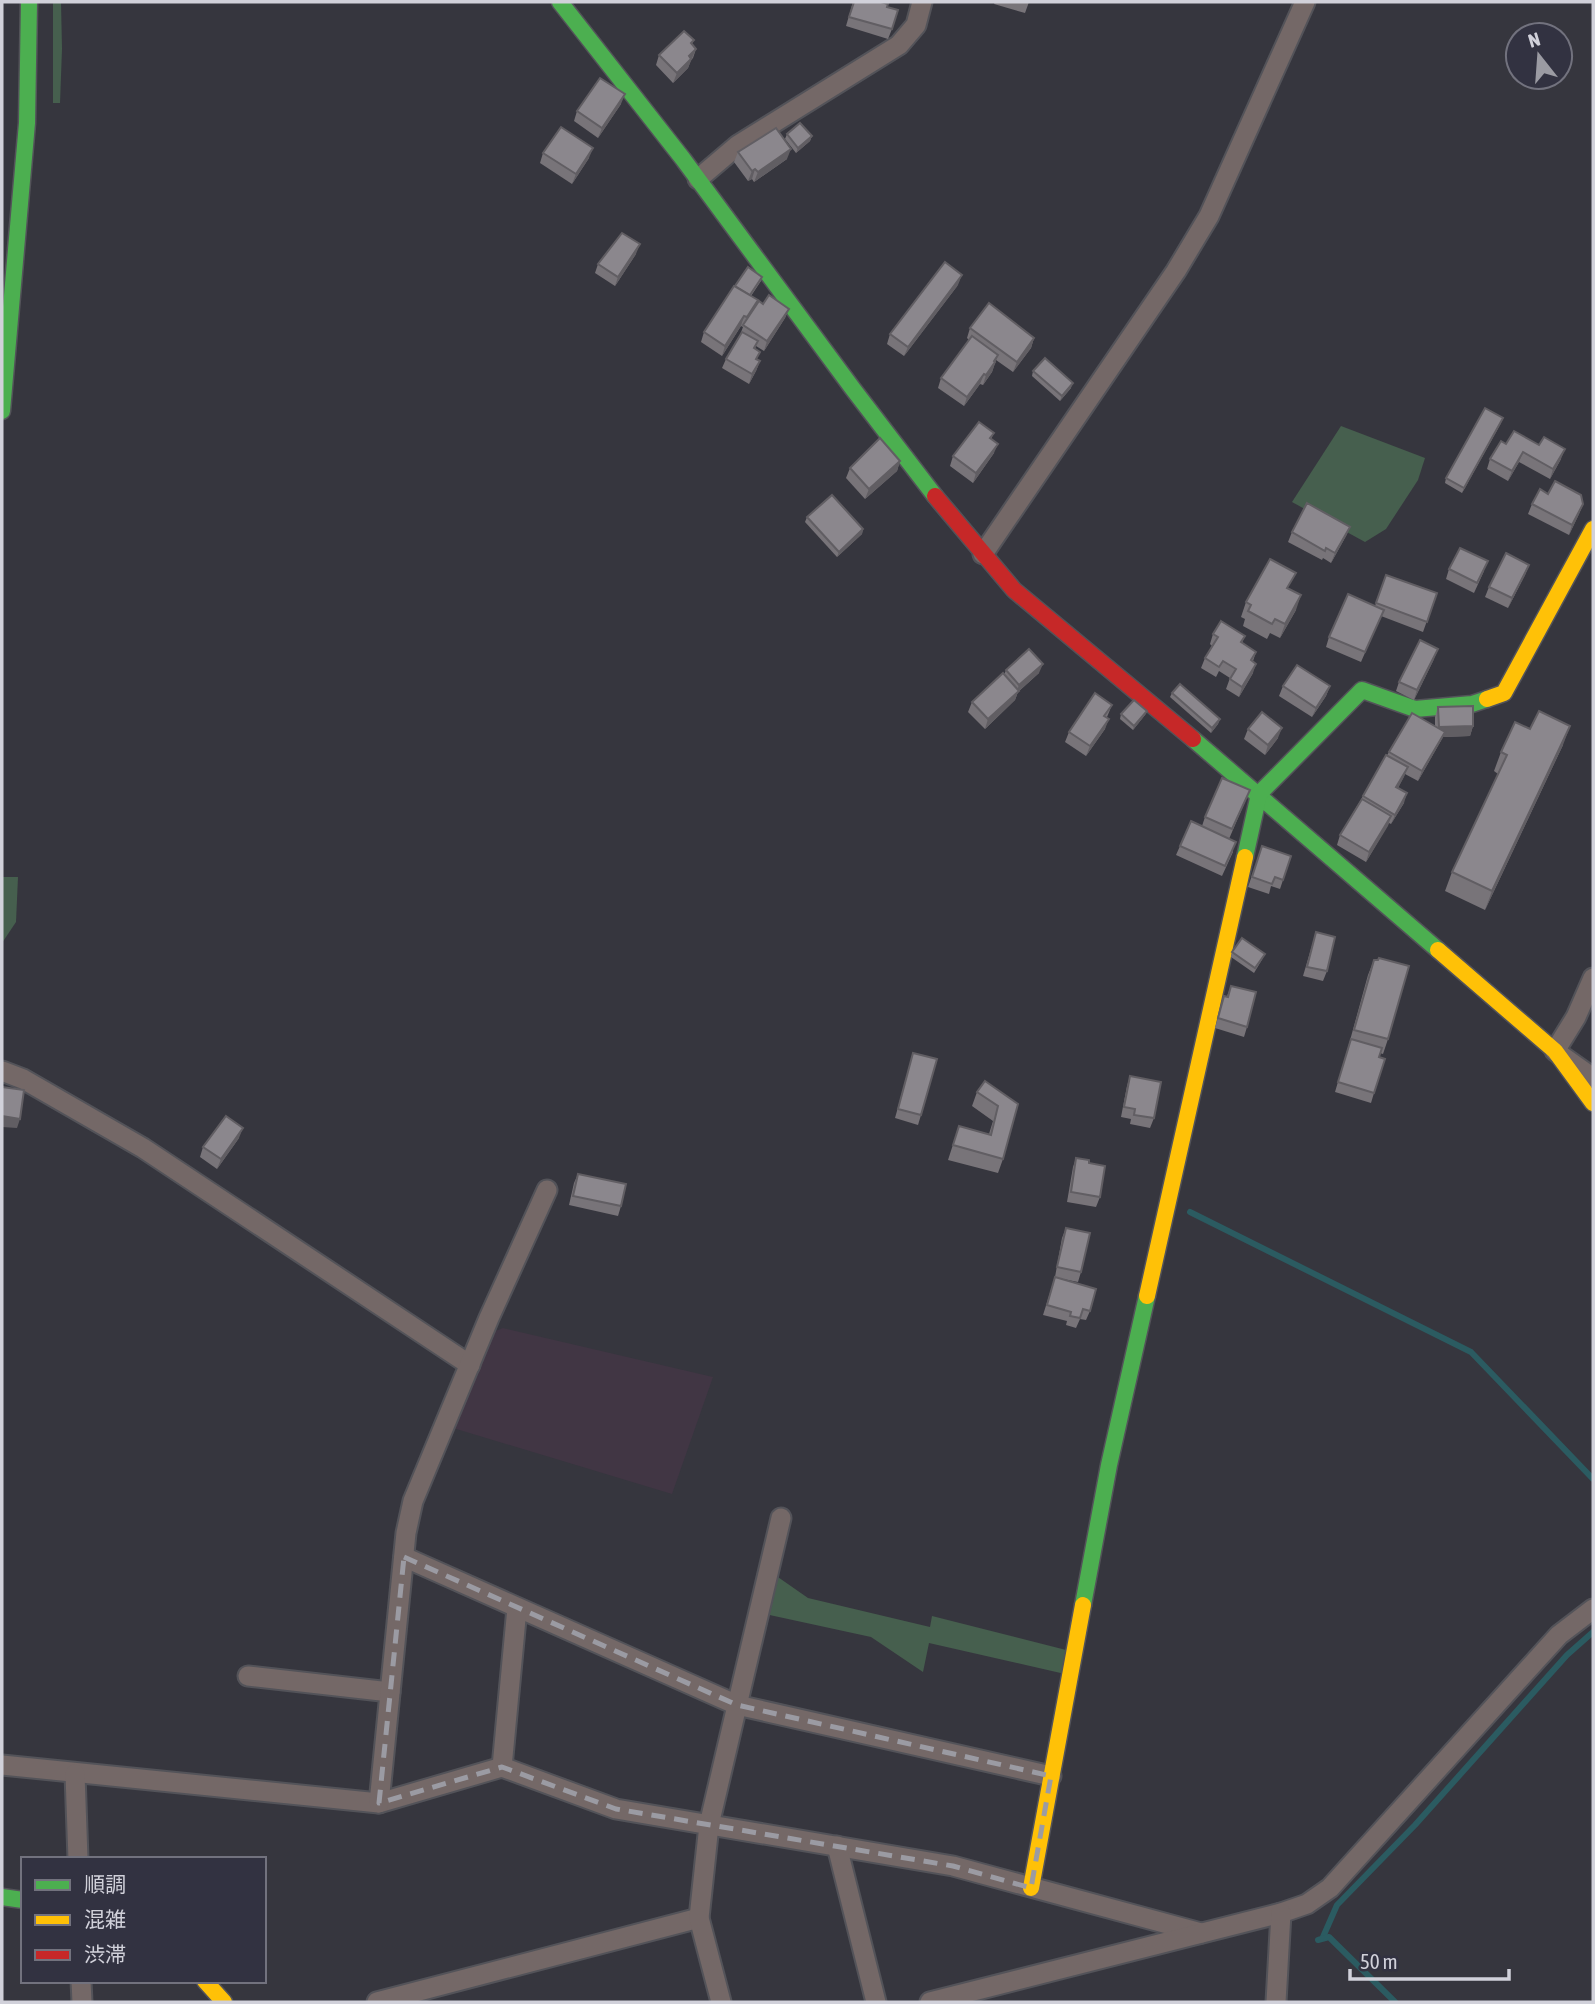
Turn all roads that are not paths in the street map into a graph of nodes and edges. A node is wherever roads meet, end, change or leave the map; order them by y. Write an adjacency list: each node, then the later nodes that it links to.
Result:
1 (29, 2): 6 (street)
2 (560, 2): 5 (street)
3 (922, 2): 5 (street)
4 (1306, 2): 8 (street)
5 (698, 179): 8 (street)
6 (2, 411)
7 (1593, 529): 9 (street)
8 (983, 554): 9 (street)
9 (1259, 794): 12 (street); 28 (street)
10 (1593, 978): 11 (street)
11 (1585, 1021): 12 (street)
12 (1555, 1051): 14 (street); 15 (street)
13 (2, 1071): 17 (street)
14 (1593, 1078)
15 (1593, 1103)
16 (547, 1190): 17 (street)
17 (470, 1365): 19 (street)
18 (781, 1518): 24 (street)
19 (404, 1557): 20 (street); 23 (street)
20 (517, 1608): 24 (street); 26 (street)
21 (1593, 1609): 36 (street)
22 (248, 1676): 23 (street)
23 (390, 1692): 29 (street)
24 (737, 1705): 28 (street); 30 (street)
25 (2, 1765): 27 (street)
26 (502, 1767): 29 (street); 30 (street)
27 (75, 1774): 29 (street); 32 (street)
28 (1051, 1776): 33 (street)
29 (379, 1803)
30 (709, 1825): 31 (street); 37 (street)
31 (837, 1846): 33 (street); 45 (street)
32 (78, 1857)
33 (1031, 1888): 38 (street)
34 (2, 1897): 35 (street)
35 (21, 1900)
36 (1281, 1913): 38 (street); 47 (street)
37 (699, 1917): 43 (street); 44 (street)
38 (1202, 1933): 46 (street)
39 (81, 1983): 41 (street)
40 (207, 1983): 42 (street)
41 (82, 2002)
42 (224, 2002)
43 (377, 2002)
44 (721, 2002)
45 (876, 2002)
46 (930, 2002)
47 (1276, 2002)

